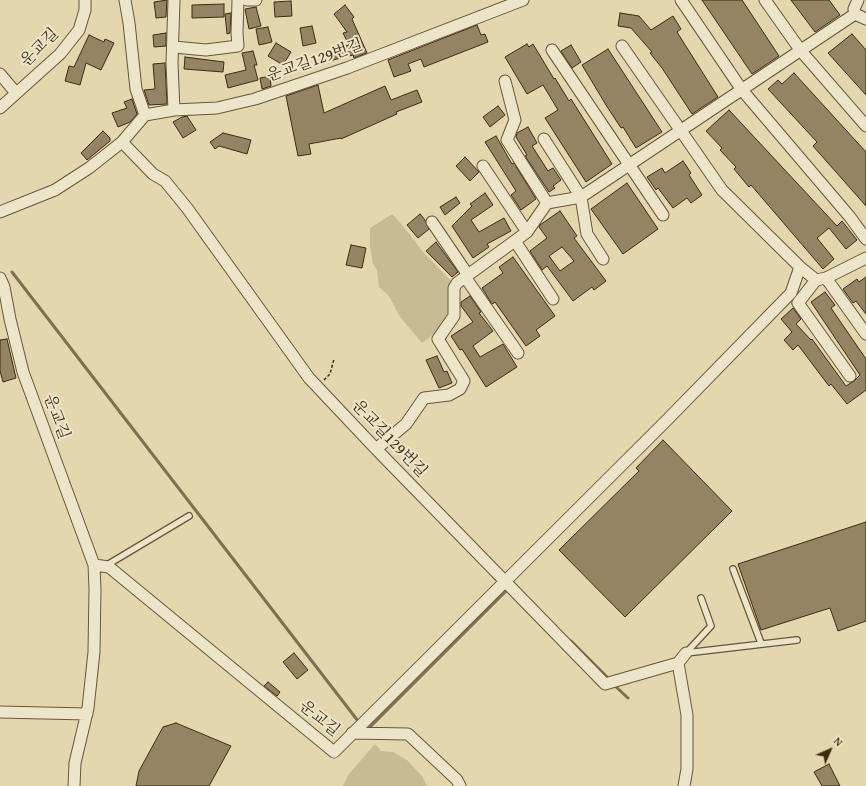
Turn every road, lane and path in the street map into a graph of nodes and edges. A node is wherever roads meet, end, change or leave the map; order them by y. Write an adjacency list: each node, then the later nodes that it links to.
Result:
1 (85, 0): 20 (street, 운교길)
2 (125, 0): 23 (street)
3 (174, 0): 14 (street)
4 (238, 0): 14 (street)
5 (247, 0): 6 (street)
6 (256, 0)
7 (523, 0): 22 (street, 운교길129번길)
8 (681, 0): 19 (street)
9 (765, 0): 16 (street)
10 (858, 0): 11 (street)
11 (855, 14): 12 (street); 16 (street)
12 (866, 19)
13 (622, 46): 25 (street)
14 (174, 47): 22 (street)
15 (552, 50): 28 (street)
16 (801, 51): 19 (street); 24 (street)
17 (0, 74): 20 (street)
18 (505, 80): 31 (street)
19 (742, 90): 25 (street); 36 (street)
20 (16, 93): 21 (street, 운교길)
21 (0, 108)
22 (174, 110): 23 (street, 운교길129번길)
23 (145, 115): 27 (street)
24 (866, 126)
25 (680, 131): 28 (street); 40 (street)
26 (544, 139): 30 (street)
27 (122, 142): 32 (street); 49 (street, 운교길129번길)
28 (629, 165): 30 (street); 33 (street)
29 (483, 166): 35 (street)
30 (581, 197): 31 (street); 39 (street)
31 (546, 203): 35 (street)
32 (0, 212)
33 (663, 215)
34 (432, 222): 41 (street)
35 (527, 232): 37 (street)
36 (866, 239)
37 (515, 241): 41 (street); 44 (street)
38 (866, 258): 43 (street)
39 (603, 259)
40 (800, 267): 43 (street); 55 (street, 운교길)
41 (467, 276): 46 (street); 50 (street)
42 (0, 278): 52 (street, 운교길)
43 (821, 279): 45 (street); 48 (street)
44 (553, 299)
45 (866, 334)
46 (518, 353)
47 (334, 359): 49 (path)
48 (850, 376)
49 (317, 386): 50 (street, 운교길129번길)
50 (376, 449): 55 (street, 운교길129번길)
51 (189, 516): 53 (lane)
52 (94, 564): 53 (street, 운교길); 62 (street, 운교길)
53 (106, 566): 63 (street, 운교길)
54 (733, 569): 58 (lane)
55 (506, 582): 60 (street, 운교길129번길); 63 (street, 운교길)
56 (702, 598): 59 (lane)
57 (797, 640): 58 (lane)
58 (761, 644): 59 (lane)
59 (686, 654): 60 (street)
60 (678, 663): 66 (street)
61 (0, 712): 62 (street)
62 (87, 714): 64 (street, 운교길)
63 (352, 733): 65 (street)
64 (74, 786)
65 (460, 786)
66 (684, 786)

